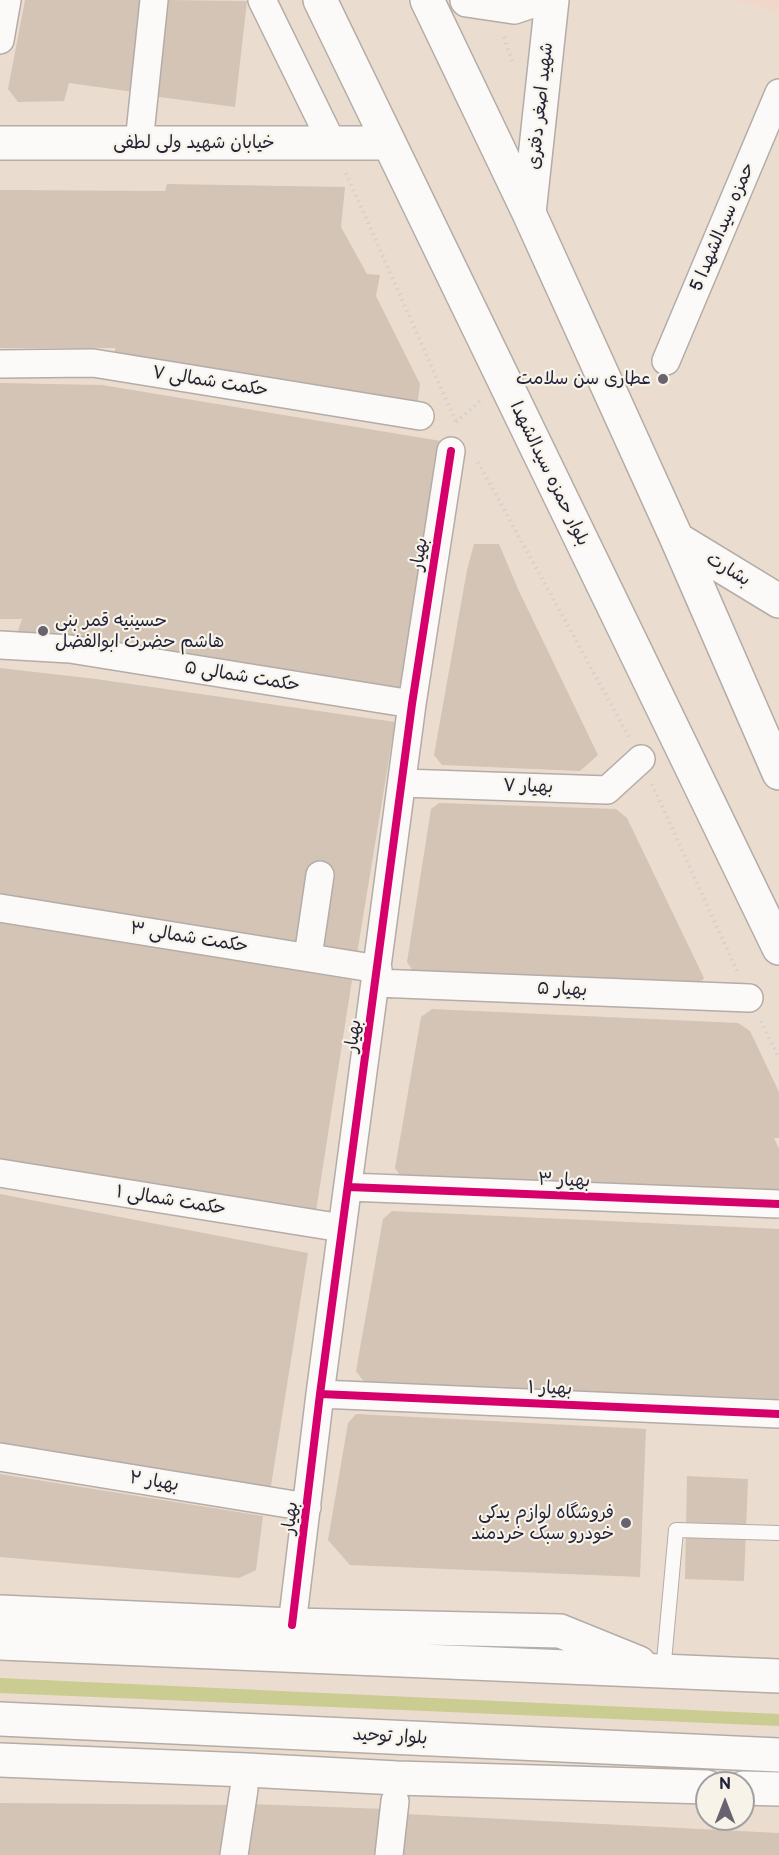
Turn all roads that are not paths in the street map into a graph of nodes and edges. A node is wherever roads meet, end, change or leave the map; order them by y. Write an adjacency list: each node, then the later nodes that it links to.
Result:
1 (7, 0): 9 (street)
2 (154, 0): 12 (street)
3 (262, 0): 13 (street)
4 (320, 0): 14 (main road, بلوار حمزه سیدالشهدا)
5 (427, 0): 15 (main road)
6 (467, 0): 7 (main road)
7 (535, 0)
8 (552, 0): 15 (main road, شهید اصغر دفتری)
9 (0, 40)
10 (779, 93): 16 (street, حمزه سیدالشهدا 5)
11 (0, 143): 12 (main road, خیابان شهید ولی لطفی)
12 (139, 143): 13 (main road, خیابان شهید ولی لطفی)
13 (332, 143): 14 (main road, خیابان شهید ولی لطفی)
14 (388, 143): 29 (main road, بلوار حمزه سیدالشهدا)
15 (529, 213): 20 (main road)
16 (666, 361)
17 (0, 364): 18 (street, حکمت شمالی ۷)
18 (420, 416)
19 (451, 451): 23 (street, بهیار)
20 (677, 539): 21 (main road, بشارت); 25 (main road)
21 (779, 601)
22 (0, 645): 23 (street, حکمت شمالی ۵)
23 (412, 704): 26 (street, بهیار)
24 (641, 759): 26 (street, بهیار ۷)
25 (779, 773)
26 (402, 783): 31 (street, بهیار)
27 (320, 874): 30 (street)
28 (0, 908): 30 (street, حکمت شمالی ۳)
29 (779, 948)
30 (308, 957): 31 (street, حکمت شمالی ۳)
31 (377, 976): 32 (street, بهیار ۵); 34 (street, بهیار)
32 (749, 998)
33 (0, 1173): 36 (street, حکمت شمالی ۱)
34 (348, 1187): 35 (street, بهیار ۳); 36 (street, بهیار)
35 (779, 1204)
36 (342, 1228): 37 (street, بهیار)
37 (320, 1394): 38 (street, بهیار ۱); 40 (street, بهیار)
38 (779, 1414)
39 (0, 1457): 40 (street, بهیار ۲)
40 (307, 1508): 43 (street, بهیار)
41 (779, 1533): 45 (lane)
42 (0, 1612): 43 (main road)
43 (292, 1625): 45 (main road)
44 (0, 1643): 45 (main road)
45 (663, 1672): 46 (main road)
46 (779, 1676)
47 (0, 1719): 48 (main road, بلوار توحید)
48 (779, 1755)
49 (0, 1760): 50 (main road)
50 (695, 1787)
51 (755, 1788): 53 (main road)
52 (244, 1789): 55 (street)
53 (779, 1789)
54 (395, 1801): 56 (street)
55 (234, 1855)
56 (389, 1855)

